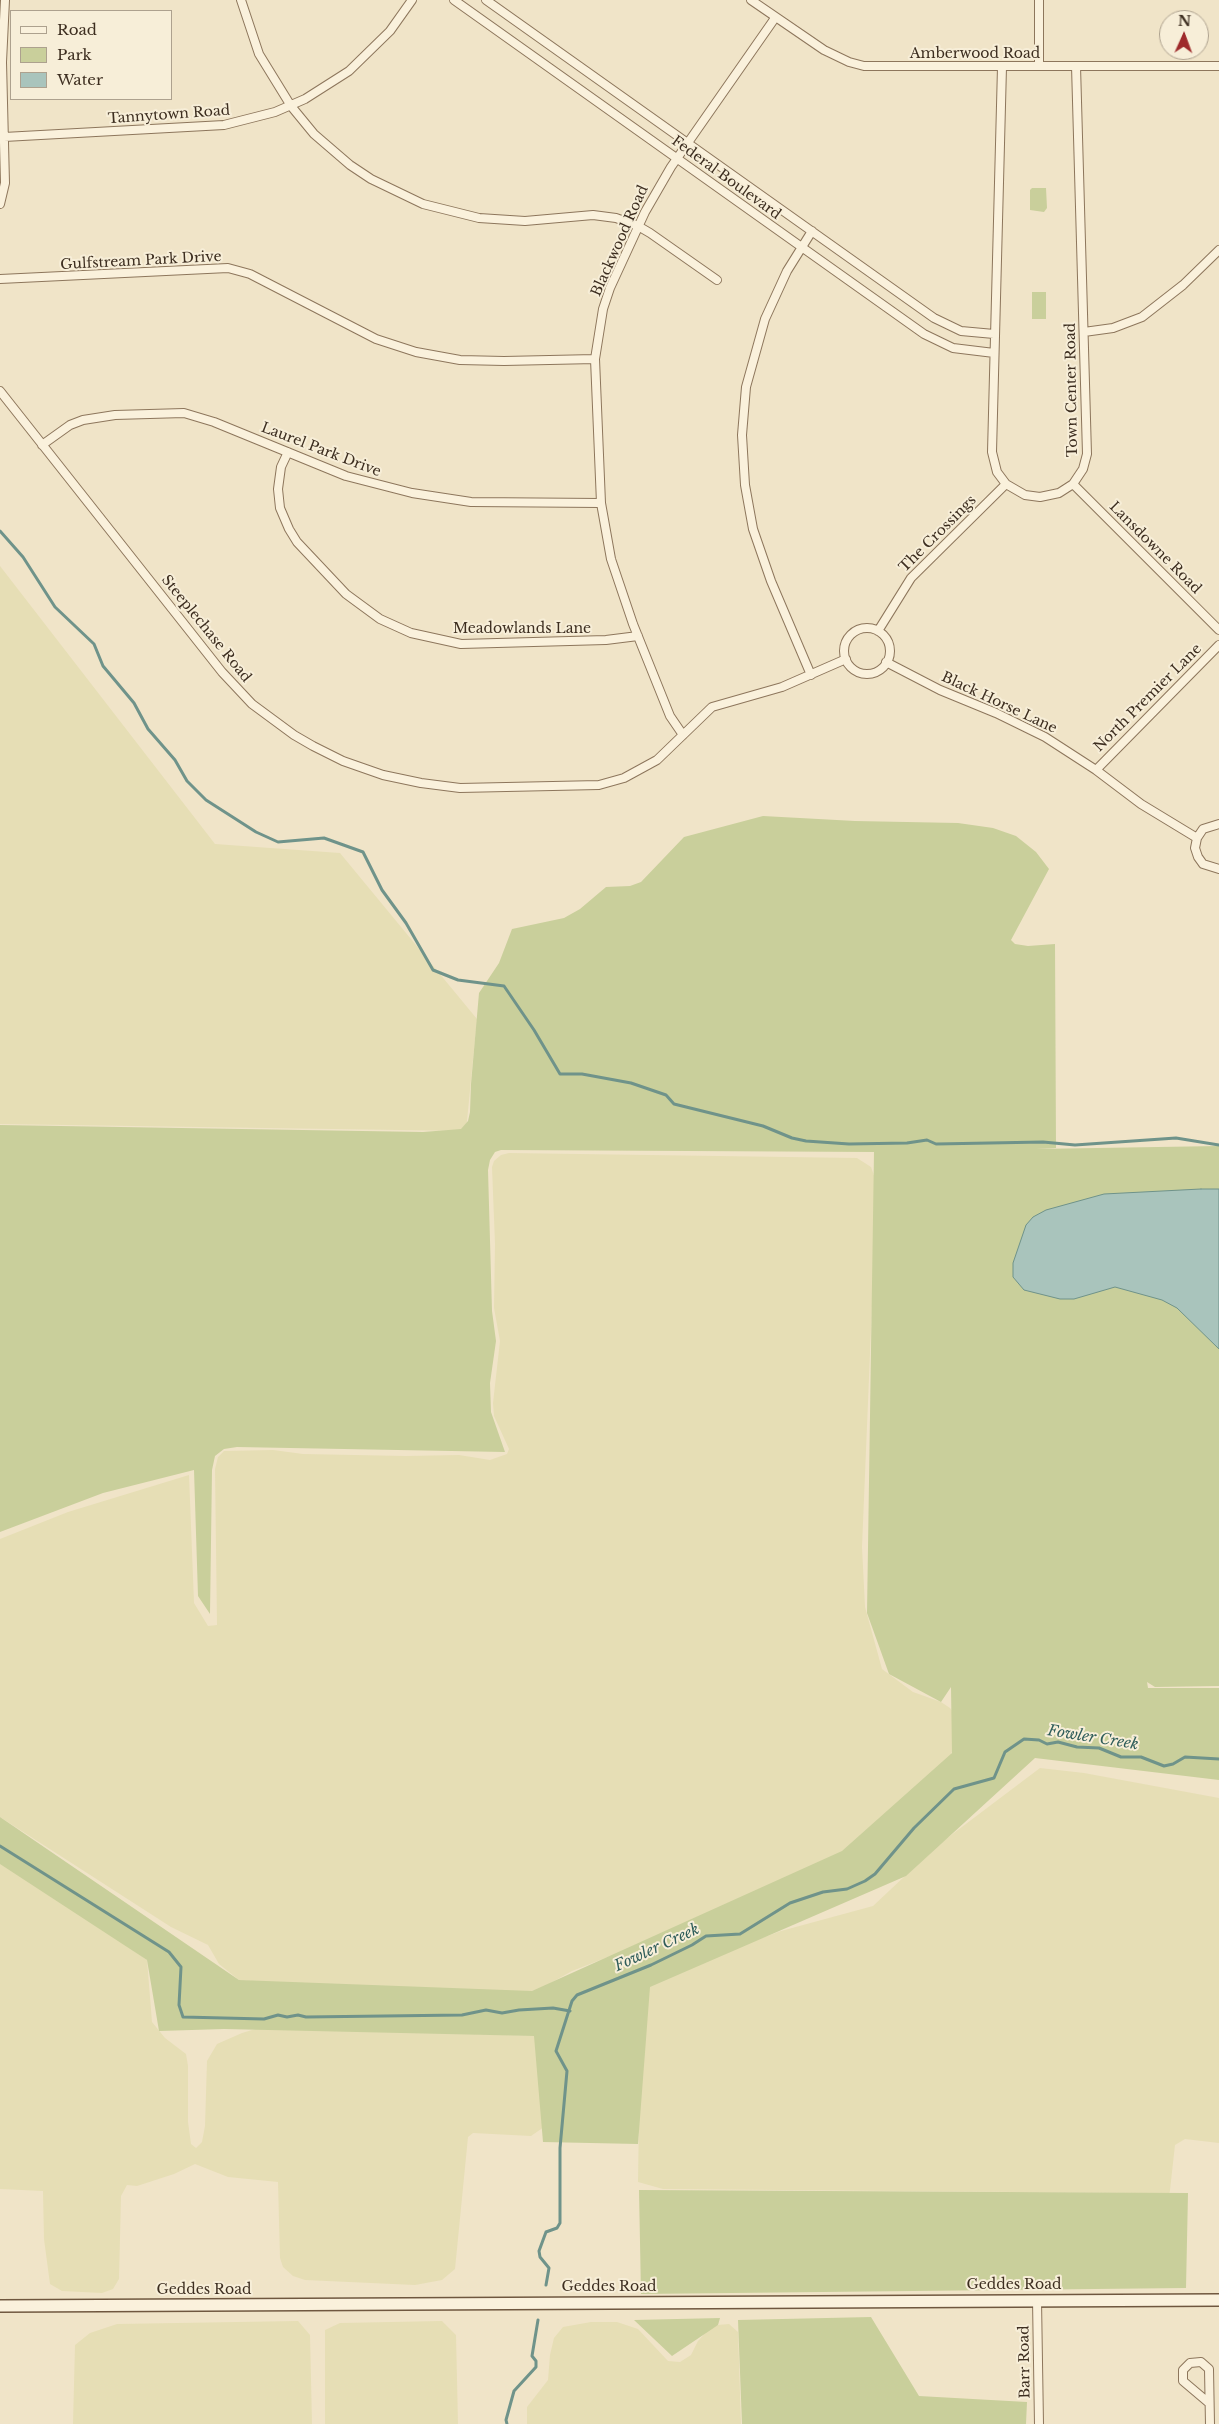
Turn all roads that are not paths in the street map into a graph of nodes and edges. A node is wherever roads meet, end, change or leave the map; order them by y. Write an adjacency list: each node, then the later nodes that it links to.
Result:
1 (4, 0): 14 (street)
2 (241, 0): 13 (street)
3 (412, 0): 13 (street, Tannytown Road)
4 (454, 0): 16 (street, Federal Boulevard)
5 (486, 0): 15 (street, Federal Boulevard)
6 (751, 0): 8 (street, Amberwood Road)
7 (1039, 0): 9 (street)
8 (775, 18): 12 (street, Amberwood Road); 15 (street, Blackwood Road)
9 (1039, 66): 10 (street, Amberwood Road); 12 (street, Amberwood Road)
10 (1076, 66): 11 (street, Amberwood Road); 24 (street, Town Center Road)
11 (1219, 66)
12 (1002, 67): 25 (street)
13 (291, 106): 14 (street, Tannytown Road); 18 (street)
14 (4, 136): 17 (street)
15 (688, 142): 16 (street, Blackwood Road); 19 (street, Federal Boulevard)
16 (677, 158): 18 (street, Blackwood Road); 20 (street, Federal Boulevard)
17 (0, 204)
18 (638, 226): 23 (street); 27 (street, Blackwood Road)
19 (812, 231): 20 (street); 25 (street, Federal Boulevard)
20 (802, 247): 26 (street, Federal Boulevard); 40 (street)
21 (1219, 250): 24 (street)
22 (0, 279): 27 (street, Gulfstream Park Drive)
23 (717, 280)
24 (1084, 332): 32 (street, Town Center Road)
25 (994, 334): 26 (street)
26 (994, 354): 31 (street)
27 (595, 359): 33 (street, Blackwood Road)
28 (0, 391): 29 (street, Steeplechase Road)
29 (42, 445): 30 (street, Laurel Park Drive); 41 (street, Steeplechase Road)
30 (288, 452): 33 (street, Laurel Park Drive); 36 (street, Meadowlands Lane)
31 (1006, 484): 32 (street); 35 (street, The Crossings)
32 (1073, 484): 34 (street, Lansdowne Road)
33 (602, 503): 36 (street, Blackwood Road)
34 (1219, 630)
35 (878, 631): 38 (street); 39 (street)
36 (638, 636): 41 (street, Blackwood Road)
37 (1219, 645): 42 (street, North Premier Lane)
38 (846, 659): 39 (street); 40 (street)
39 (886, 662): 42 (street, Black Horse Lane)
40 (811, 675): 41 (street)
41 (682, 735)
42 (1096, 770): 44 (street, Black Horse Lane)
43 (1219, 824): 44 (street)
44 (1197, 838): 45 (street)
45 (1219, 869)
46 (1037, 2300): 47 (main road, Geddes Road); 48 (main road, Geddes Road); 50 (street, Barr Road)
47 (1219, 2300)
48 (0, 2306)
49 (1209, 2403): 49 (street); 51 (street)
50 (1038, 2424)
51 (1210, 2424)

